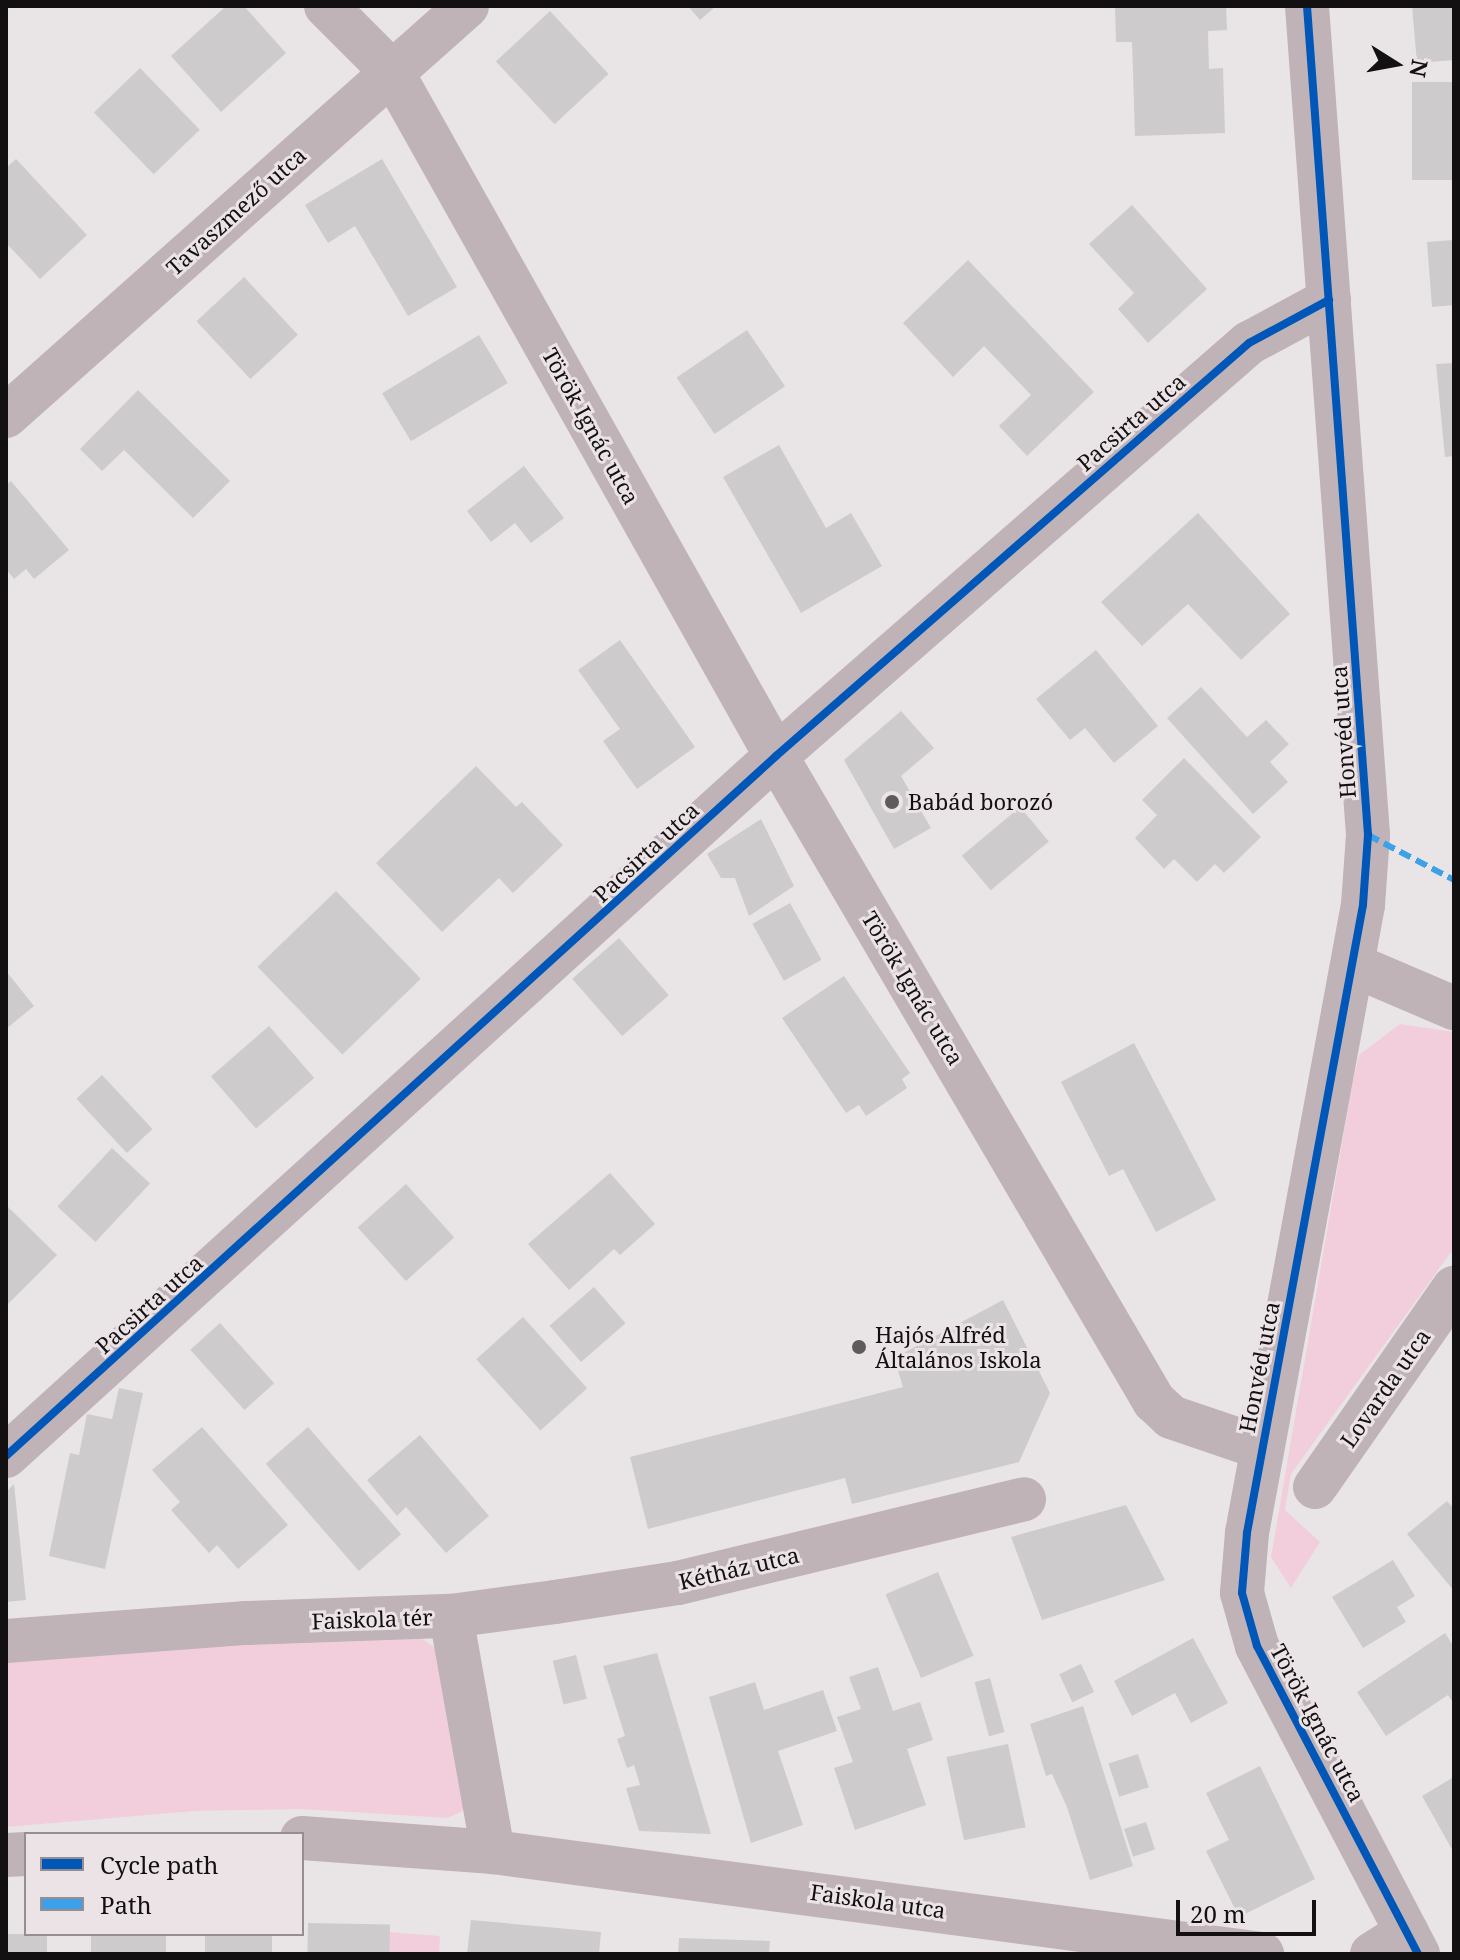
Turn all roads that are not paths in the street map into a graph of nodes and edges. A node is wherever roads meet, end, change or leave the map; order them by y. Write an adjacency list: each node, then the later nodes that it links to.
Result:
1 (326, 6): 4 (street, Török Ignác utca)
2 (467, 6): 4 (street, Tavaszmező utca)
3 (1307, 6): 5 (street, Honvéd utca)
4 (392, 72): 6 (street, Tavaszmező utca); 7 (street, Török Ignác utca)
5 (1329, 300): 7 (street, Pacsirta utca); 8 (street, Honvéd utca)
6 (6, 416)
7 (776, 756): 11 (street, Török Ignác utca); 12 (street, Pacsirta utca)
8 (1353, 965): 9 (street); 11 (street, Honvéd utca)
9 (1454, 1008)
10 (1454, 1288): 13 (street, Lovarda utca)
11 (1262, 1448): 19 (street, Török Ignác utca)
12 (6, 1456)
13 (1315, 1487)
14 (1024, 1499): 15 (street, Kétház utca)
15 (451, 1616): 16 (street, Faiskola tér); 18 (street, Faiskola tér)
16 (6, 1641)
17 (304, 1838): 18 (street)
18 (493, 1852): 20 (street, Faiskola utca)
19 (1399, 1947)
20 (1262, 1954)

